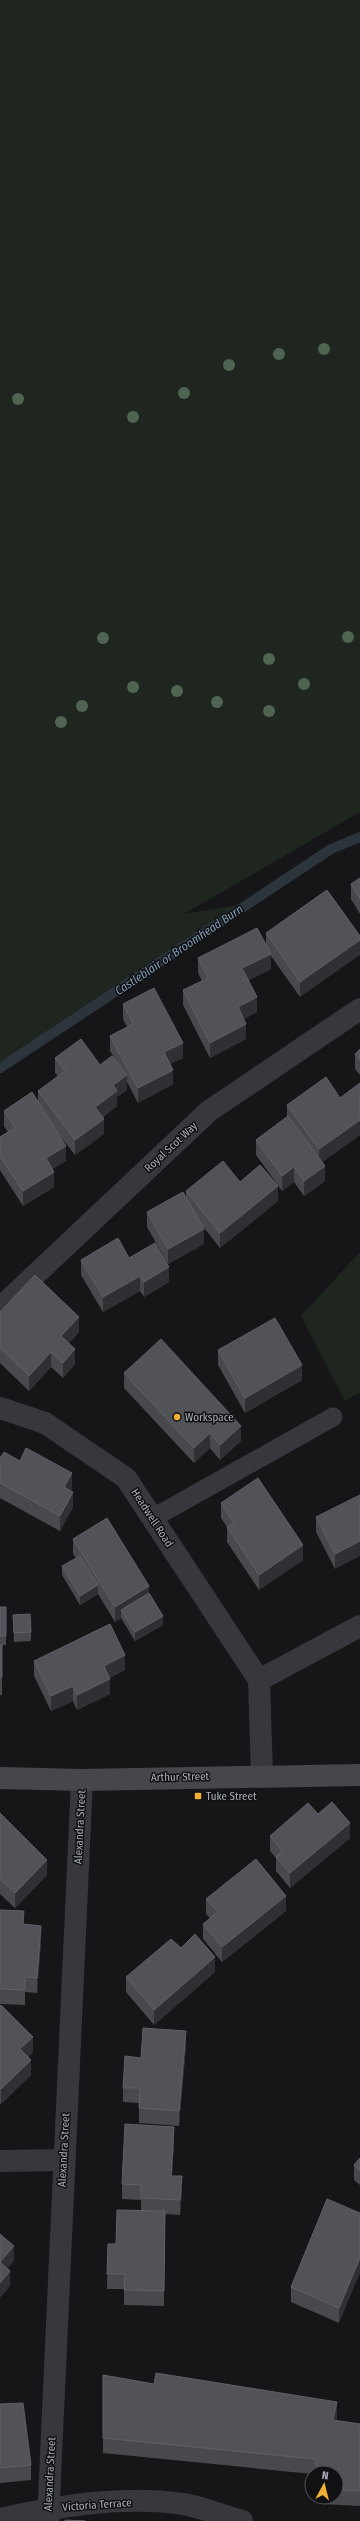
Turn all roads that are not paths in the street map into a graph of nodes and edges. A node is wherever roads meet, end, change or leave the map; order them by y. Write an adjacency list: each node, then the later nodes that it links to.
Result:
1 (360, 1009): 2 (street, Royal Scot Way)
2 (0, 1308)
3 (0, 1408): 5 (street, Headwell Road)
4 (333, 1417): 5 (lane)
5 (152, 1518): 7 (street, Headwell Road)
6 (360, 1626): 7 (street)
7 (259, 1680): 9 (street)
8 (360, 1775): 9 (street, Arthur Street)
9 (262, 1776): 11 (street, Arthur Street)
10 (0, 1778): 11 (street, Arthur Street)
11 (82, 1780): 12 (street, Alexandra Street)
12 (63, 2160): 13 (street); 14 (street, Alexandra Street)
13 (0, 2161)
14 (48, 2515): 15 (street, Victoria Terrace); 16 (street, Victoria Terrace)
15 (0, 2519)
16 (242, 2521)

